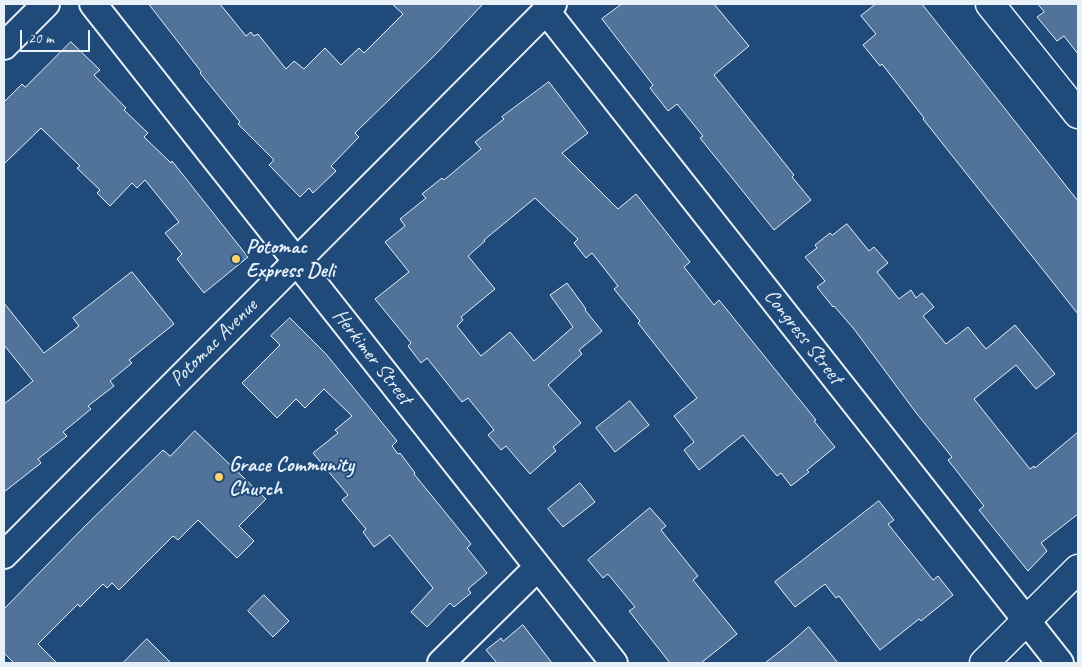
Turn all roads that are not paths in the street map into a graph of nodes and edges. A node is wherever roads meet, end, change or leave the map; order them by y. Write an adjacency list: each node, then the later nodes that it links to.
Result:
1 (46, 4): 5 (street)
2 (93, 4): 7 (street, Herkimer Street)
3 (990, 4): 6 (street)
4 (549, 7): 7 (street, Potomac Avenue); 11 (street, Congress Street)
5 (4, 46)
6 (1078, 114)
7 (296, 261): 8 (street, Potomac Avenue); 9 (street, Herkimer Street)
8 (4, 555)
9 (538, 567): 12 (street); 13 (street, Herkimer Street)
10 (1078, 569): 11 (street)
11 (1026, 620): 14 (street); 15 (street, Congress Street)
12 (441, 663)
13 (614, 663)
14 (984, 663)
15 (1060, 663)

